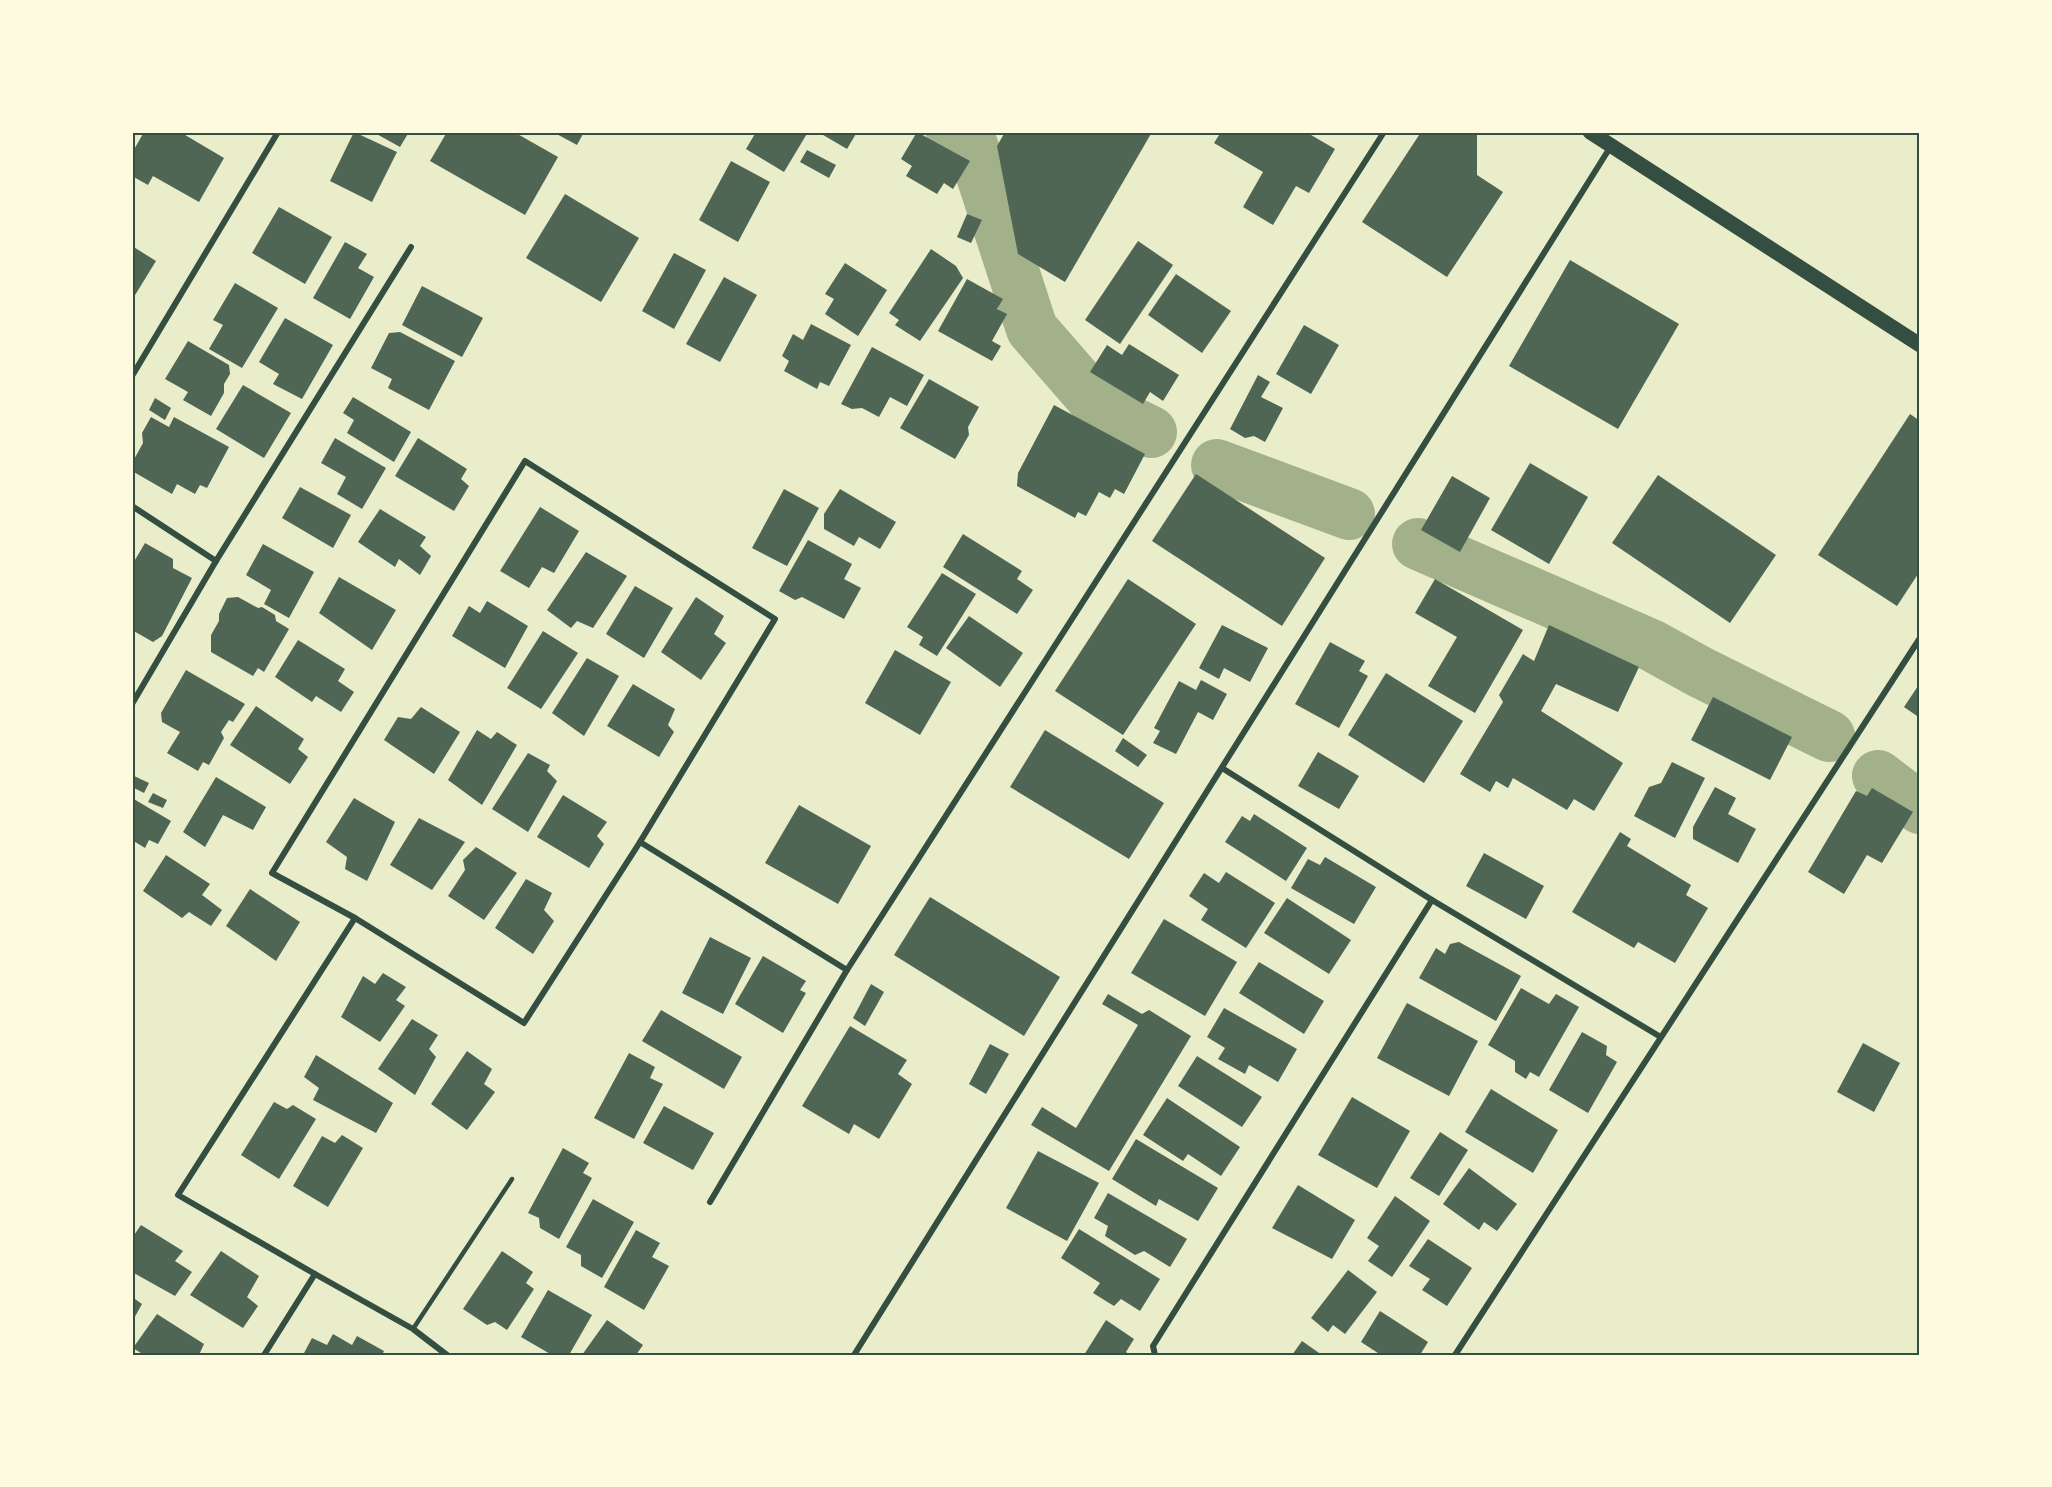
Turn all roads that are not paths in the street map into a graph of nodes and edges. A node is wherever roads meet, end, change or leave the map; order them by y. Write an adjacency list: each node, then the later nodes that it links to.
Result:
1 (278, 132): 7 (street)
2 (1384, 132): 16 (street)
3 (1590, 132): 4 (main road)
4 (1611, 146): 6 (main road); 12 (street)
5 (411, 247): 9 (street)
6 (1920, 345)
7 (132, 376)
8 (132, 506): 9 (street)
9 (216, 561): 11 (street)
10 (1920, 638): 17 (street)
11 (132, 704)
12 (1222, 768): 14 (street); 24 (street)
13 (640, 842): 15 (street); 15 (street); 16 (street)
14 (1432, 900): 17 (street); 25 (street)
15 (355, 918): 20 (street)
16 (847, 969): 19 (street)
17 (1659, 1036): 26 (street)
18 (512, 1179): 21 (lane)
19 (710, 1202)
20 (315, 1274): 21 (street); 22 (street)
21 (413, 1329): 23 (street)
22 (264, 1355)
23 (447, 1355)
24 (854, 1355)
25 (1155, 1355)
26 (1455, 1355)

